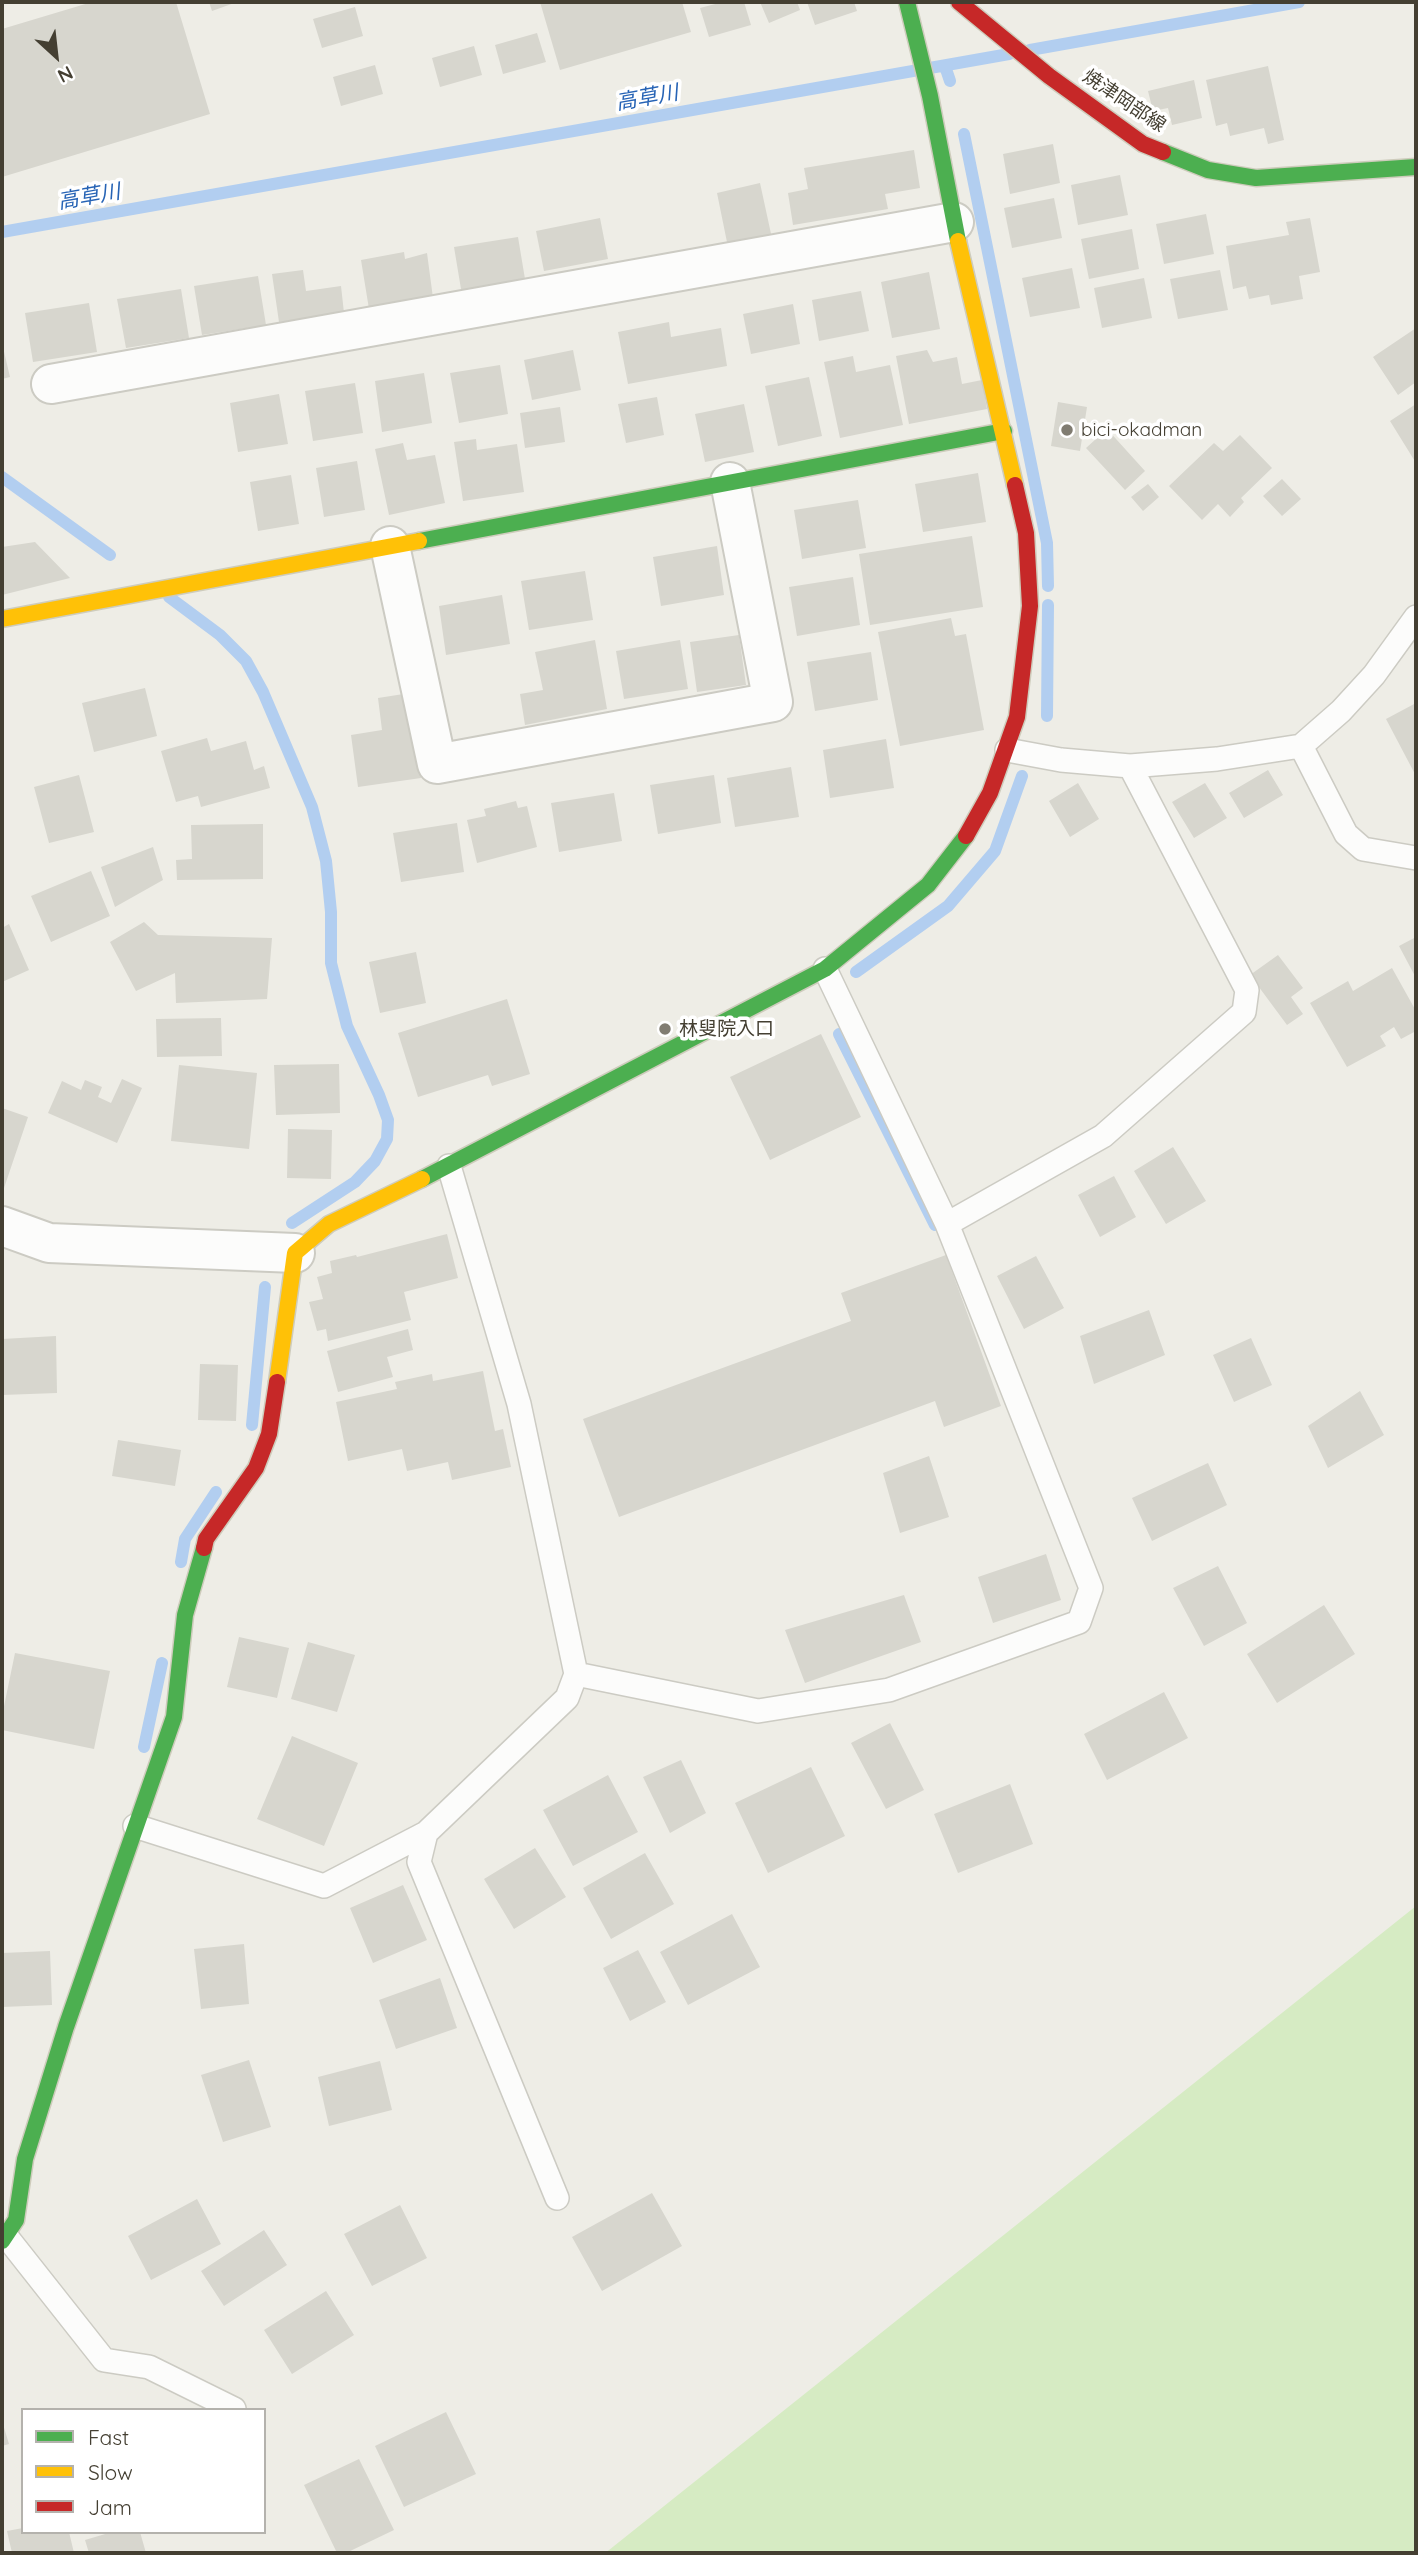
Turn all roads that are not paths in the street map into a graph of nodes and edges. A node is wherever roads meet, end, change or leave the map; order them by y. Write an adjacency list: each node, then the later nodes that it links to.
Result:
1 (907, 2): 4 (street)
2 (976, 8): 3 (street, 焼津岡部線)
3 (1416, 167)
4 (954, 222): 5 (street); 6 (street)
5 (51, 384)
6 (1004, 431): 7 (street); 12 (street)
7 (730, 482): 8 (street); 8 (street)
8 (390, 546): 10 (street)
9 (1416, 618): 11 (lane)
10 (2, 619)
11 (1301, 746): 13 (lane); 14 (lane)
12 (1007, 750): 13 (lane); 15 (street)
13 (1130, 766): 17 (lane)
14 (1416, 858)
15 (825, 969): 16 (street); 17 (lane)
16 (449, 1166): 19 (street); 20 (lane)
17 (947, 1224): 20 (lane)
18 (2, 1226): 19 (street)
19 (295, 1253): 21 (street)
20 (576, 1674): 22 (lane)
21 (135, 1826): 22 (lane); 24 (street)
22 (426, 1833): 23 (lane)
23 (557, 2198)
24 (4, 2239): 25 (lane)
25 (232, 2408)

